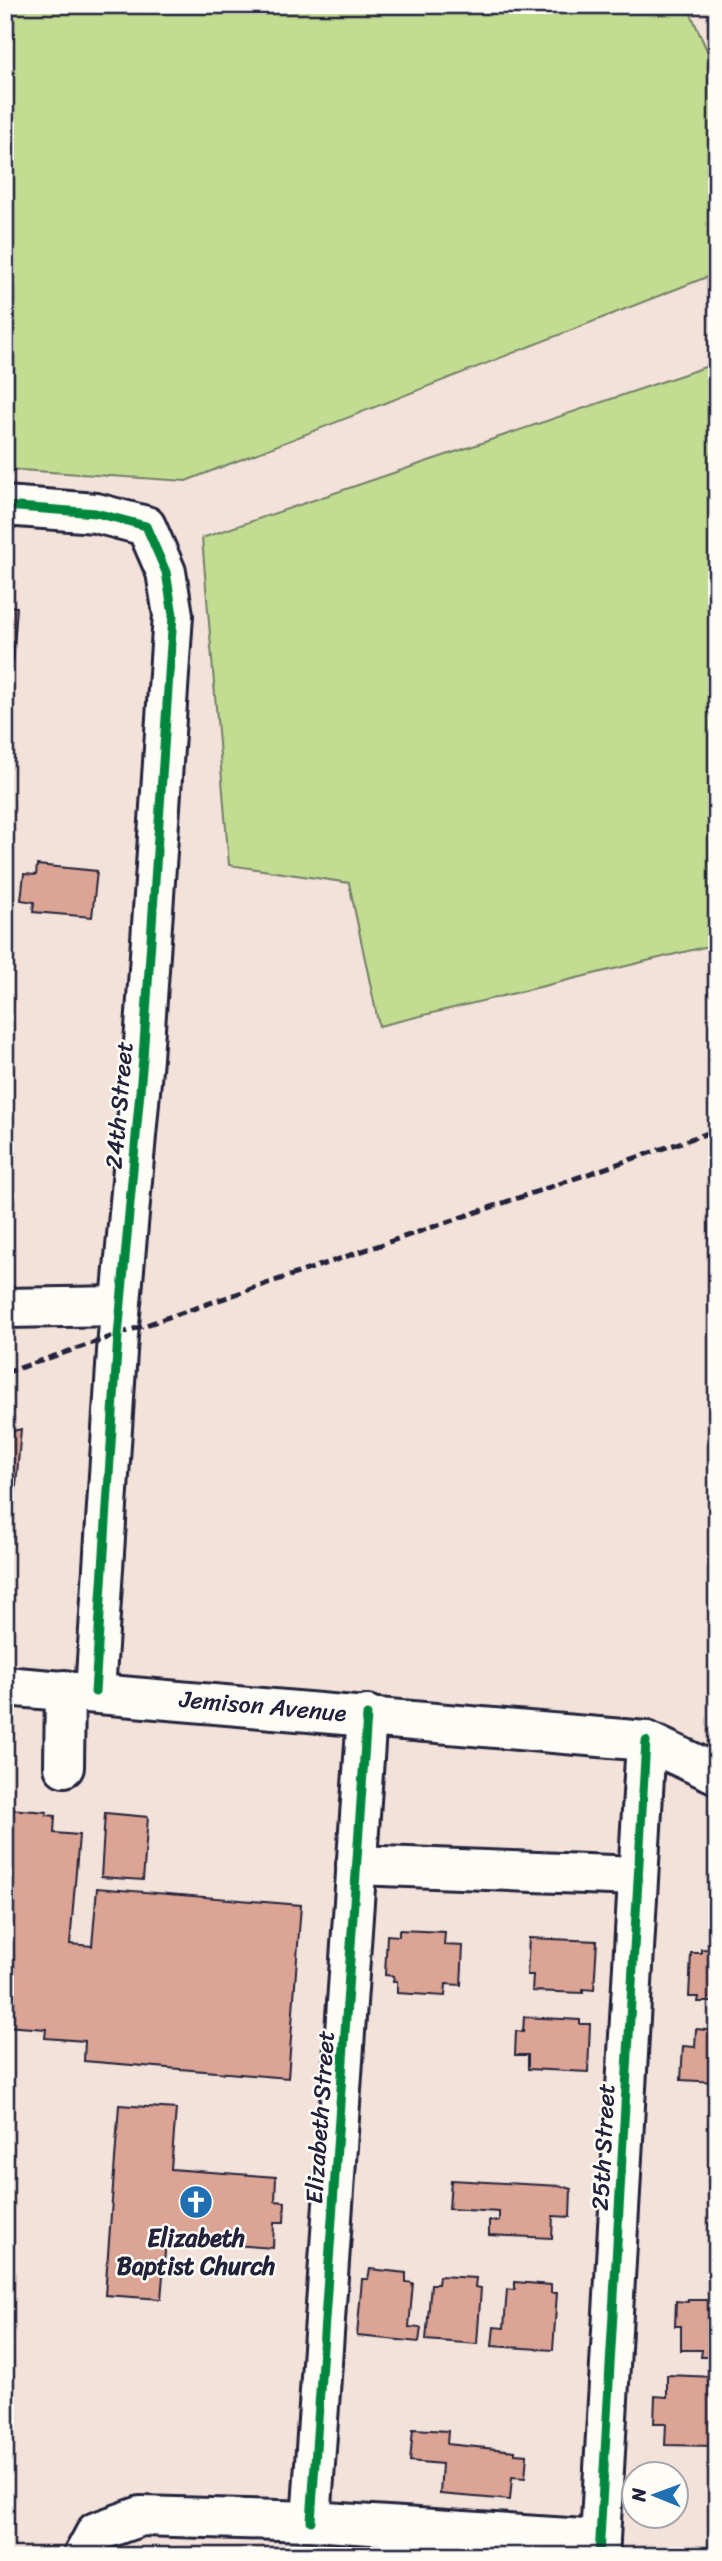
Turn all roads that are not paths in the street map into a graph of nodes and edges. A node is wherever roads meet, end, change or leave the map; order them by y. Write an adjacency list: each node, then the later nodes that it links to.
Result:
1 (5, 506): 2 (street, 24th Street)
2 (120, 1306): 3 (street); 5 (street, 24th Street)
3 (5, 1308)
4 (5, 1686): 5 (street, Jemison Avenue)
5 (80, 1691): 6 (street, Jemison Avenue); 8 (street, 24th Street)
6 (367, 1715): 7 (street, Jemison Avenue); 10 (street, Elizabeth Street)
7 (646, 1741): 9 (street, Jemison Avenue); 11 (street, 25th Street)
8 (64, 1767)
9 (717, 1774)
10 (356, 1865): 11 (street); 12 (street, Elizabeth Street)
11 (637, 1876): 14 (street, 25th Street)
12 (311, 2522): 13 (street); 14 (street)
13 (90, 2544)
14 (599, 2548)

